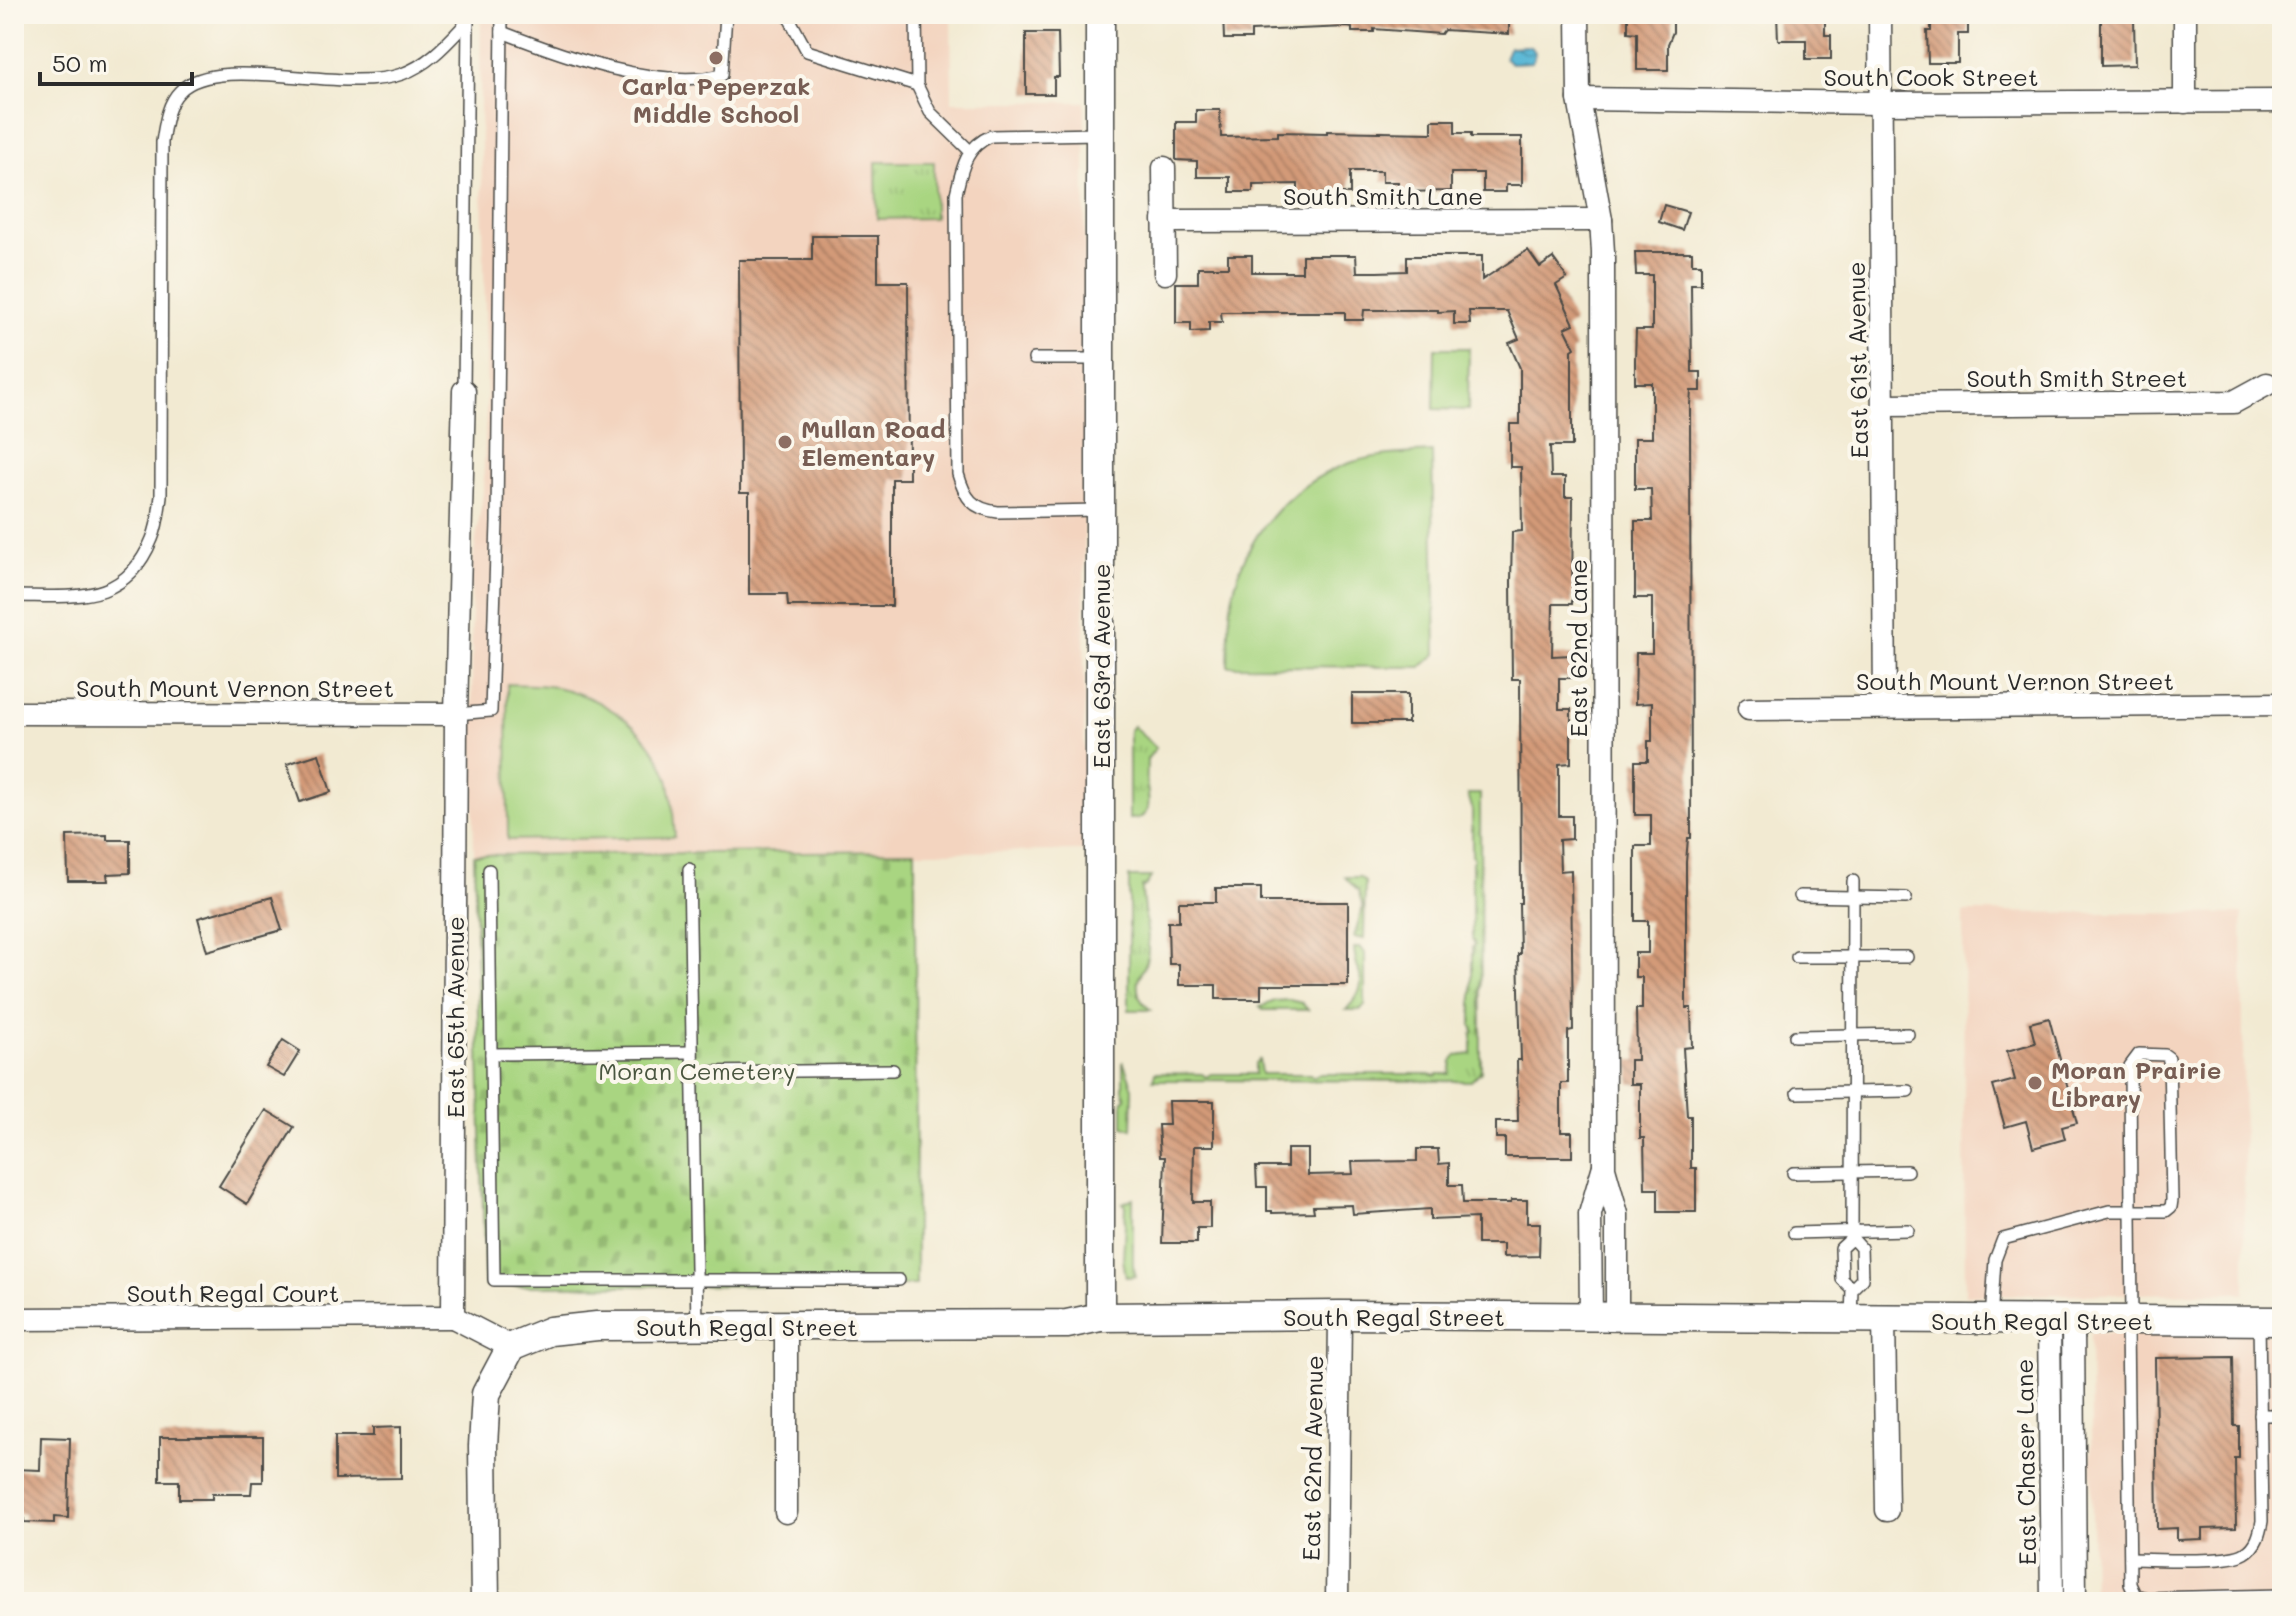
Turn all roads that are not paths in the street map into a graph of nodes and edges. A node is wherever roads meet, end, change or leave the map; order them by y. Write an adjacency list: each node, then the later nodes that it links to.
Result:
1 (502, 14): 10 (lane)
2 (726, 14): 10 (lane)
3 (787, 14): 11 (lane)
4 (916, 14): 11 (lane)
5 (1100, 14): 16 (street, East 63rd Avenue)
6 (1578, 14): 12 (street)
7 (1880, 14): 15 (street, East 61st Avenue)
8 (2185, 14): 14 (street)
9 (468, 17): 25 (lane); 28 (lane)
10 (502, 32): 33 (lane)
11 (917, 85): 17 (lane)
12 (1579, 99): 15 (street, South Cook Street); 19 (street, East 62nd Lane)
13 (2282, 101): 14 (street, South Cook Street)
14 (2185, 102): 15 (street, South Cook Street)
15 (1880, 103): 26 (street, East 61st Avenue)
16 (1100, 134): 17 (lane); 23 (street, East 63rd Avenue)
17 (970, 151): 27 (lane)
18 (1164, 168): 20 (street)
19 (1601, 220): 20 (street, South Smith Lane); 53 (street, East 62nd Lane)
20 (1164, 221): 21 (street)
21 (1165, 273)
22 (1034, 359): 23 (lane)
23 (1100, 359): 27 (street, East 63rd Avenue)
24 (2267, 384): 26 (street, South Smith Street)
25 (464, 391): 33 (street, East 65th Avenue)
26 (1884, 405): 30 (street, East 61st Avenue)
27 (1100, 510): 66 (street, East 63rd Avenue)
28 (14, 596)
29 (2282, 704): 30 (street, South Mount Vernon Street)
30 (1885, 706): 31 (street, South Mount Vernon Street)
31 (1749, 709)
32 (14, 713): 33 (street, South Mount Vernon Street)
33 (456, 714): 65 (street, East 65th Avenue)
34 (689, 869): 46 (lane)
35 (489, 870): 47 (lane)
36 (1853, 881): 38 (lane)
37 (1800, 896): 38 (lane)
38 (1853, 897): 39 (lane); 41 (lane)
39 (1906, 898)
40 (1797, 957): 41 (lane)
41 (1853, 957): 42 (lane); 44 (lane)
42 (1907, 957)
43 (1908, 1034): 44 (lane)
44 (1853, 1035): 45 (lane); 51 (lane)
45 (1795, 1036)
46 (692, 1052): 47 (lane); 49 (lane)
47 (491, 1054): 61 (lane)
48 (893, 1070): 49 (lane)
49 (692, 1072): 61 (lane)
50 (1908, 1091): 51 (lane)
51 (1852, 1092): 52 (lane); 55 (lane)
52 (1797, 1093)
53 (1604, 1168): 67 (street, East 62nd Lane); 67 (street, East 62nd Lane)
54 (1907, 1171): 55 (lane)
55 (1852, 1172): 56 (lane); 60 (lane)
56 (1793, 1173)
57 (2131, 1211): 57 (lane); 71 (lane); 73 (lane)
58 (1908, 1230): 60 (lane)
59 (1794, 1233): 60 (lane)
60 (1852, 1235): 63 (lane); 63 (lane)
61 (696, 1280): 62 (lane); 75 (lane)
62 (899, 1280)
63 (1852, 1289): 69 (lane)
64 (1340, 1315): 66 (street, South Regal Street); 67 (street, South Regal Street); 85 (street, East 62nd Avenue)
65 (453, 1317): 68 (street, South Regal Court); 77 (street)
66 (1100, 1317): 76 (street, South Regal Street)
67 (1604, 1318): 69 (street, South Regal Street)
68 (14, 1319)
69 (1851, 1319): 70 (street, South Regal Street)
70 (1884, 1319): 71 (street, South Regal Street); 80 (street)
71 (1991, 1320): 72 (street, South Regal Street)
72 (2061, 1321): 73 (street, South Regal Street); 86 (street, East Chaser Lane); 87 (street, East Chaser Lane)
73 (2129, 1321): 74 (street, South Regal Street); 82 (lane)
74 (2271, 1321): 78 (lane)
75 (697, 1326): 76 (street, South Regal Street); 77 (street, South Regal Street)
76 (786, 1327): 81 (street)
77 (511, 1347): 84 (street)
78 (2260, 1415): 79 (lane); 82 (lane)
79 (2282, 1415)
80 (1887, 1510)
81 (786, 1512)
82 (2130, 1559): 83 (lane)
83 (2282, 1595)
84 (485, 1602)
85 (1337, 1602)
86 (2052, 1602)
87 (2075, 1602)

